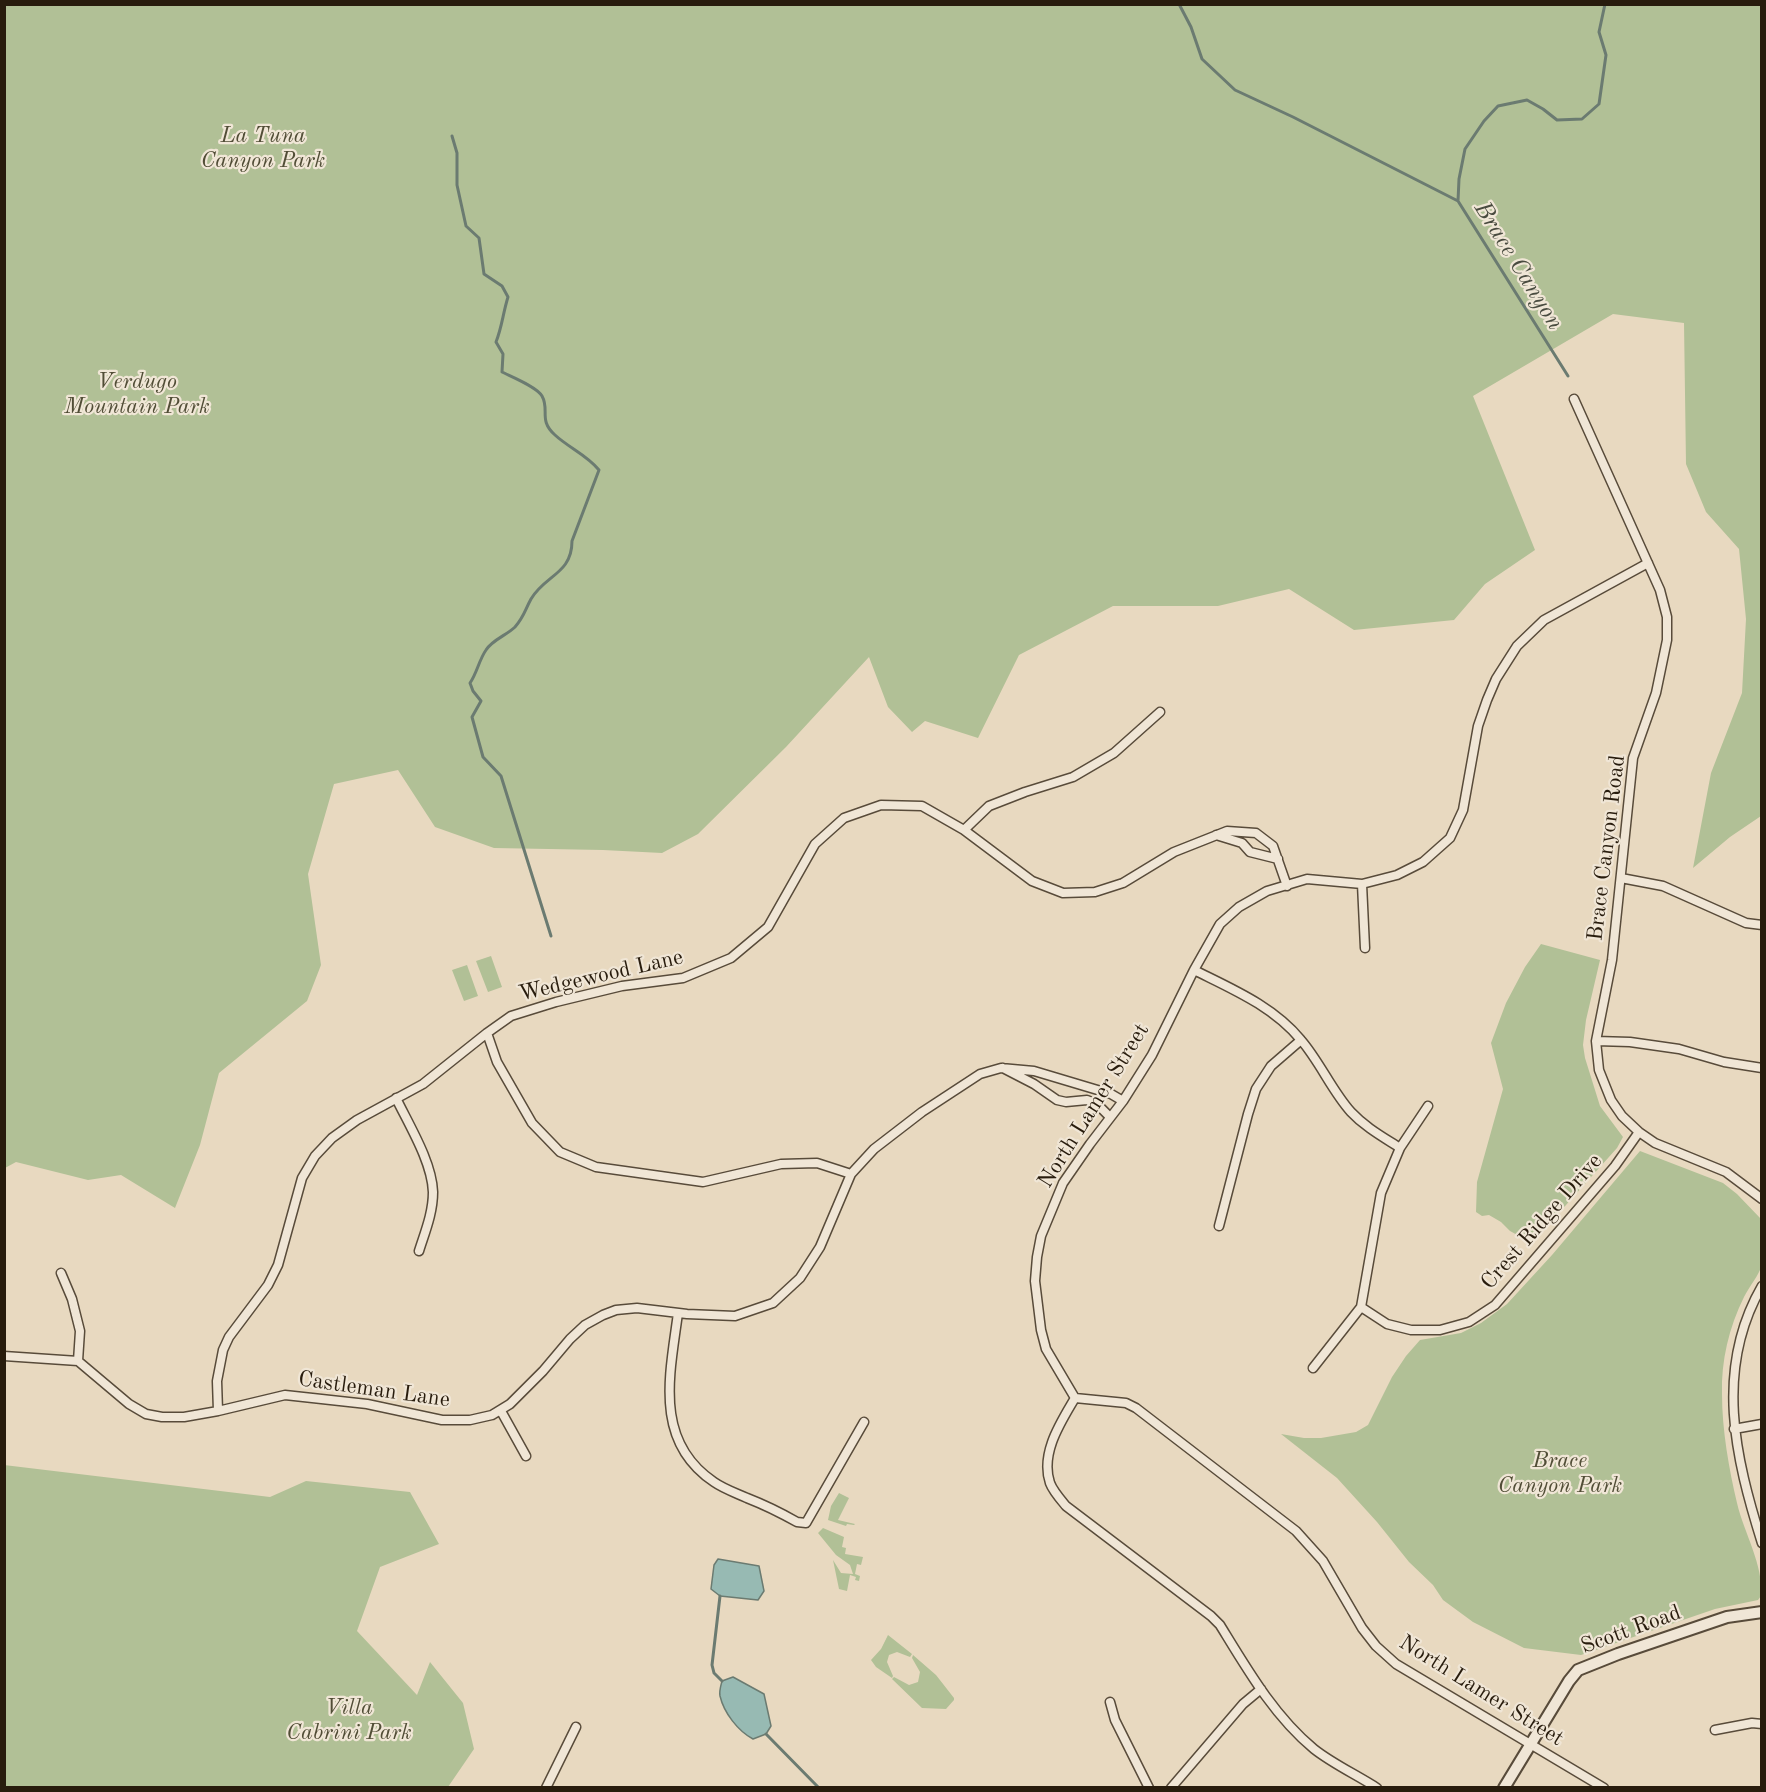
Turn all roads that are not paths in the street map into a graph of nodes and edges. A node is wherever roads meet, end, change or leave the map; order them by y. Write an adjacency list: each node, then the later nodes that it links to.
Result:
1 (1574, 399): 2 (street, Brace Canyon Road)
2 (1648, 563): 7 (street, Brace Canyon Road); 8 (street, North Lamer Street)
3 (1160, 712): 4 (street)
4 (964, 830): 5 (street, Wedgewood Lane); 13 (street, Wedgewood Lane)
5 (1216, 835): 6 (street); 6 (street, Wedgewood Lane)
6 (1278, 859): 9 (street, Wedgewood Lane)
7 (1621, 878): 10 (street); 15 (street, Brace Canyon Road)
8 (1362, 884): 9 (street, North Lamer Street); 11 (street)
9 (1287, 886): 12 (street, North Lamer Street)
10 (1761, 926)
11 (1365, 948)
12 (1194, 970): 14 (street); 19 (street, North Lamer Street)
13 (487, 1033): 18 (street, Wedgewood Lane); 24 (street)
14 (1301, 1040): 23 (street); 26 (street)
15 (1596, 1041): 17 (street); 22 (street, Brace Canyon Road)
16 (1001, 1068): 19 (street, Castleman Lane); 21 (street); 24 (street, Castleman Lane)
17 (1761, 1068)
18 (396, 1098): 27 (street); 37 (street, Wedgewood Lane)
19 (1123, 1101): 21 (street, North Lamer Street)
20 (1428, 1106): 23 (street)
21 (1110, 1117): 35 (street, North Lamer Street)
22 (1639, 1132): 25 (street, Brace Canyon Road); 30 (street, Crest Ridge Drive)
23 (1400, 1148): 30 (street)
24 (851, 1174): 31 (street, Castleman Lane)
25 (1761, 1199)
26 (1219, 1226)
27 (419, 1251)
28 (61, 1273): 33 (street)
29 (1761, 1286): 40 (street)
30 (1361, 1307): 34 (street)
31 (678, 1313): 36 (street, Castleman Lane); 38 (street)
32 (4, 1356): 33 (street)
33 (78, 1361): 37 (street, Castleman Lane)
34 (1313, 1368)
35 (1075, 1398): 44 (street); 49 (street, North Lamer Street)
36 (501, 1411): 37 (street, Castleman Lane); 41 (street)
37 (218, 1412)
38 (864, 1422)
39 (1761, 1424): 40 (street)
40 (1734, 1429): 42 (street)
41 (526, 1456)
42 (1761, 1543)
43 (1761, 1612): 49 (street, Scott Road)
44 (1261, 1689): 52 (street); 53 (street)
45 (1110, 1702): 51 (street)
46 (1761, 1724): 48 (street)
47 (576, 1727): 50 (street)
48 (1715, 1730)
49 (1530, 1744): 54 (street, Scott Road); 55 (street, North Lamer Street)
50 (546, 1788)
51 (1149, 1788)
52 (1171, 1788)
53 (1377, 1788)
54 (1504, 1788)
55 (1604, 1788)

